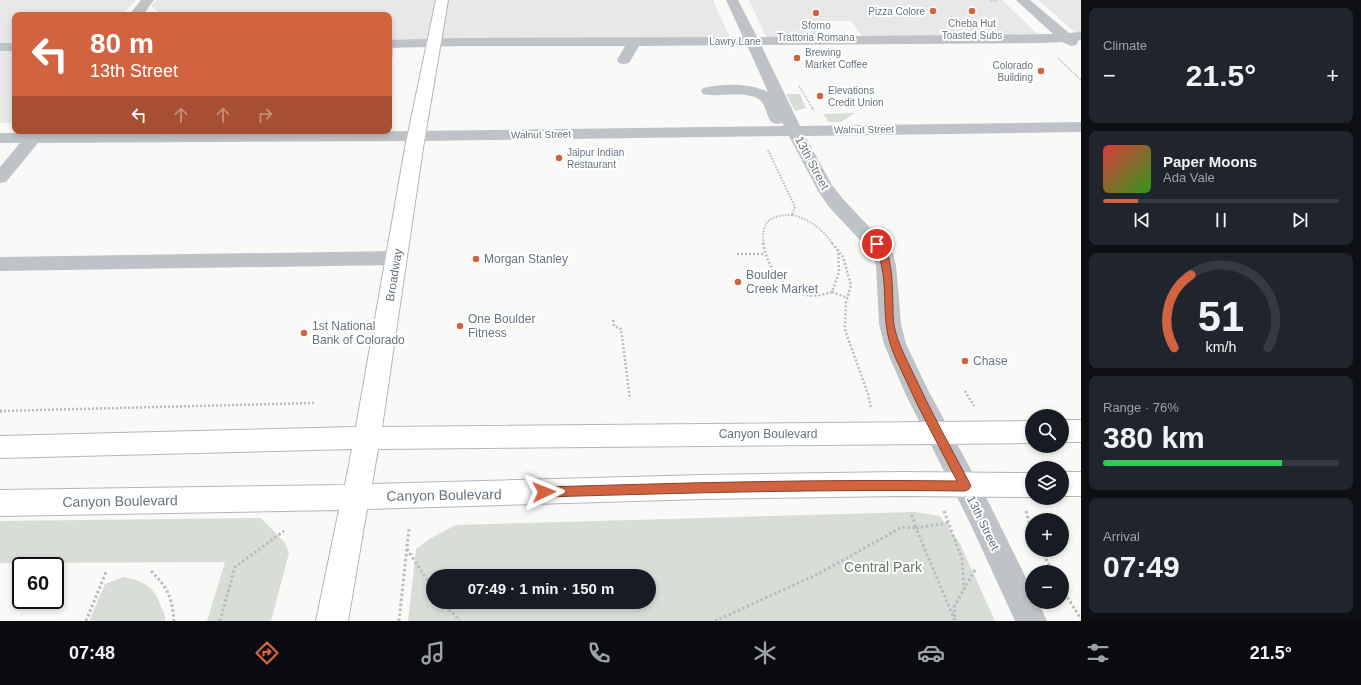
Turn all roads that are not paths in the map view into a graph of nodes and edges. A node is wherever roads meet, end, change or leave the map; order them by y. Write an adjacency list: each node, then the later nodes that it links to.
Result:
1 (148, 0): 5 (street)
2 (442, 0): 13 (main road, Broadway)
3 (732, 0): 8 (street, 13th Street)
4 (1022, 0): 7 (street)
5 (138, 12)
6 (1081, 36): 7 (street, Lawry Lane)
7 (1064, 37): 8 (street, Lawry Lane); 14 (street)
8 (752, 41): 9 (street, Lawry Lane); 16 (street, 13th Street)
9 (634, 42): 13 (street, Lawry Lane); 15 (street)
10 (12, 46): 11 (street)
11 (0, 47)
12 (392, 47): 13 (street, Lawry Lane)
13 (433, 47): 21 (main road, Broadway)
14 (1081, 50)
15 (624, 60)
16 (771, 81): 18 (street, 13th Street); 18 (street)
17 (1081, 127): 18 (street, Walnut Street)
18 (794, 130): 21 (street, Walnut Street); 30 (street, 13th Street)
19 (70, 134): 23 (street)
20 (36, 135): 22 (street, Walnut Street); 23 (street, Walnut Street); 24 (street)
21 (416, 136): 23 (street, Walnut Street); 25 (main road, Broadway)
22 (0, 138)
23 (99, 138)
24 (0, 178)
25 (396, 258): 26 (street); 31 (main road, Broadway)
26 (0, 264)
27 (1069, 431): 28 (main road)
28 (1081, 431)
29 (1025, 432): 30 (main road, Canyon Boulevard)
30 (938, 434): 31 (main road, Canyon Boulevard); 36 (street, 13th Street)
31 (367, 438): 32 (main road, Canyon Boulevard); 37 (main road, Broadway)
32 (0, 448)
33 (1069, 484): 34 (main road)
34 (1081, 484)
35 (1025, 485): 36 (main road, Canyon Boulevard)
36 (965, 486): 37 (main road, Canyon Boulevard); 40 (street, 13th Street)
37 (356, 496): 38 (main road, Canyon Boulevard); 39 (main road, Broadway)
38 (0, 503)
39 (332, 621)
40 (1031, 621)

